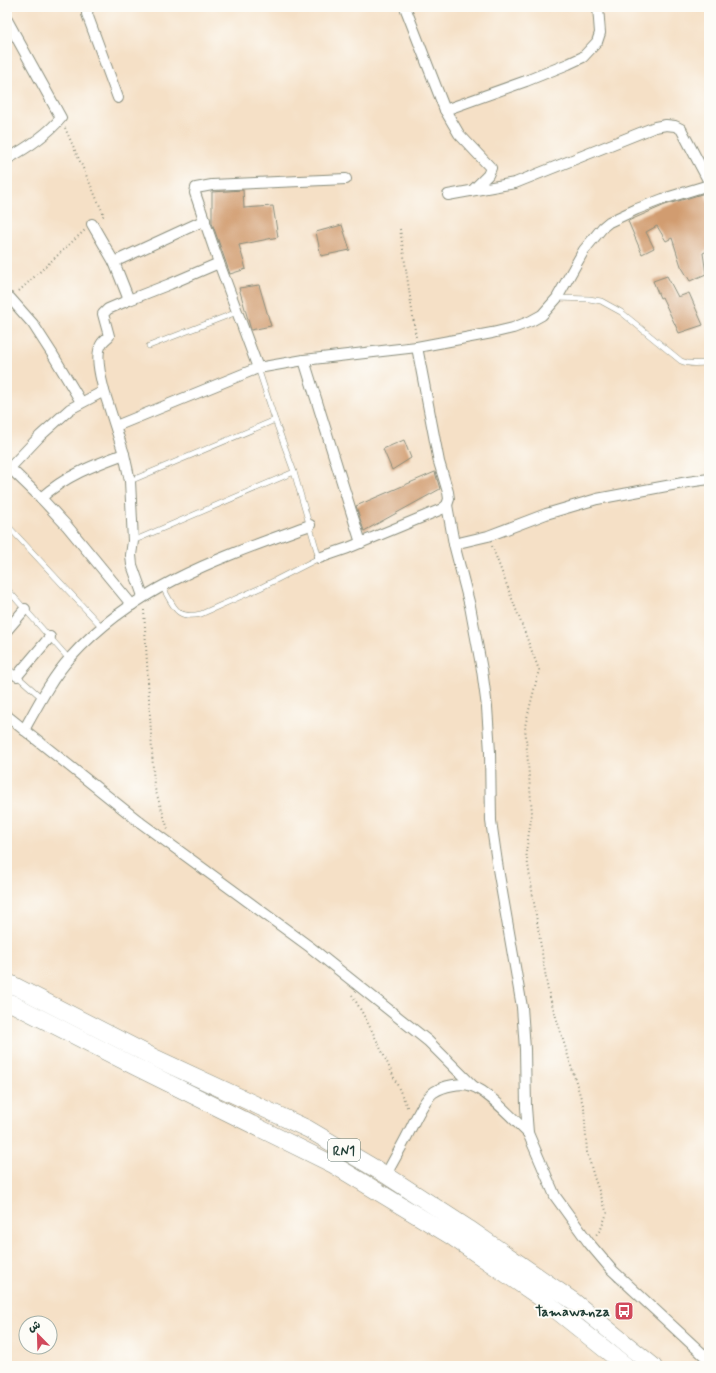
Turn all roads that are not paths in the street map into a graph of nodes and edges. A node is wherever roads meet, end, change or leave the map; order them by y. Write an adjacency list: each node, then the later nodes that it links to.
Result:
1 (88, 7): 5 (street)
2 (405, 7): 6 (street)
3 (598, 7): 6 (street)
4 (7, 20): 7 (street)
5 (118, 98)
6 (445, 110): 10 (street)
7 (7, 159)
8 (346, 179): 12 (street)
9 (709, 183): 10 (street); 17 (street)
10 (474, 189): 11 (street)
11 (448, 195)
12 (205, 220): 14 (street); 15 (street)
13 (92, 224): 14 (street)
14 (114, 262): 18 (street)
15 (219, 263): 18 (street); 19 (street)
16 (10, 298): 26 (street)
17 (557, 298): 21 (street); 23 (lane)
18 (129, 300): 25 (street)
19 (237, 312): 20 (lane); 24 (street)
20 (149, 346)
21 (417, 347): 22 (street); 35 (street)
22 (304, 360): 24 (street); 39 (street)
23 (709, 362)
24 (258, 368): 27 (lane); 28 (street)
25 (104, 391): 26 (street); 28 (street)
26 (81, 402): 30 (street)
27 (275, 420): 31 (lane); 33 (lane)
28 (116, 426): 29 (street)
29 (124, 454): 33 (street); 34 (street)
30 (9, 470): 34 (street)
31 (294, 472): 37 (lane); 38 (lane)
32 (709, 479): 40 (street)
33 (130, 481): 38 (street)
34 (41, 498): 45 (street)
35 (447, 505): 39 (street); 40 (street)
36 (7, 525): 47 (lane)
37 (310, 525): 41 (lane); 42 (street)
38 (133, 542): 44 (street)
39 (361, 543): 41 (street)
40 (454, 544): 59 (street)
41 (320, 558): 42 (lane)
42 (162, 586): 44 (street)
43 (7, 589): 46 (lane)
44 (143, 596): 45 (street)
45 (132, 605): 47 (street)
46 (25, 609): 48 (street); 49 (lane)
47 (102, 627): 50 (street)
48 (7, 630)
49 (50, 637): 50 (lane); 52 (street)
50 (69, 659): 53 (street)
51 (7, 667): 52 (lane)
52 (17, 676): 53 (lane)
53 (42, 698): 55 (street)
54 (7, 716): 55 (street)
55 (24, 730): 58 (street)
56 (7, 982): 60 (highway, RN1)
57 (7, 1000): 62 (highway, RN1)
58 (473, 1086): 59 (street); 60 (street)
59 (528, 1133): 61 (street)
60 (386, 1175): 63 (highway, RN1)
61 (709, 1360)
62 (626, 1366)
63 (653, 1366)

